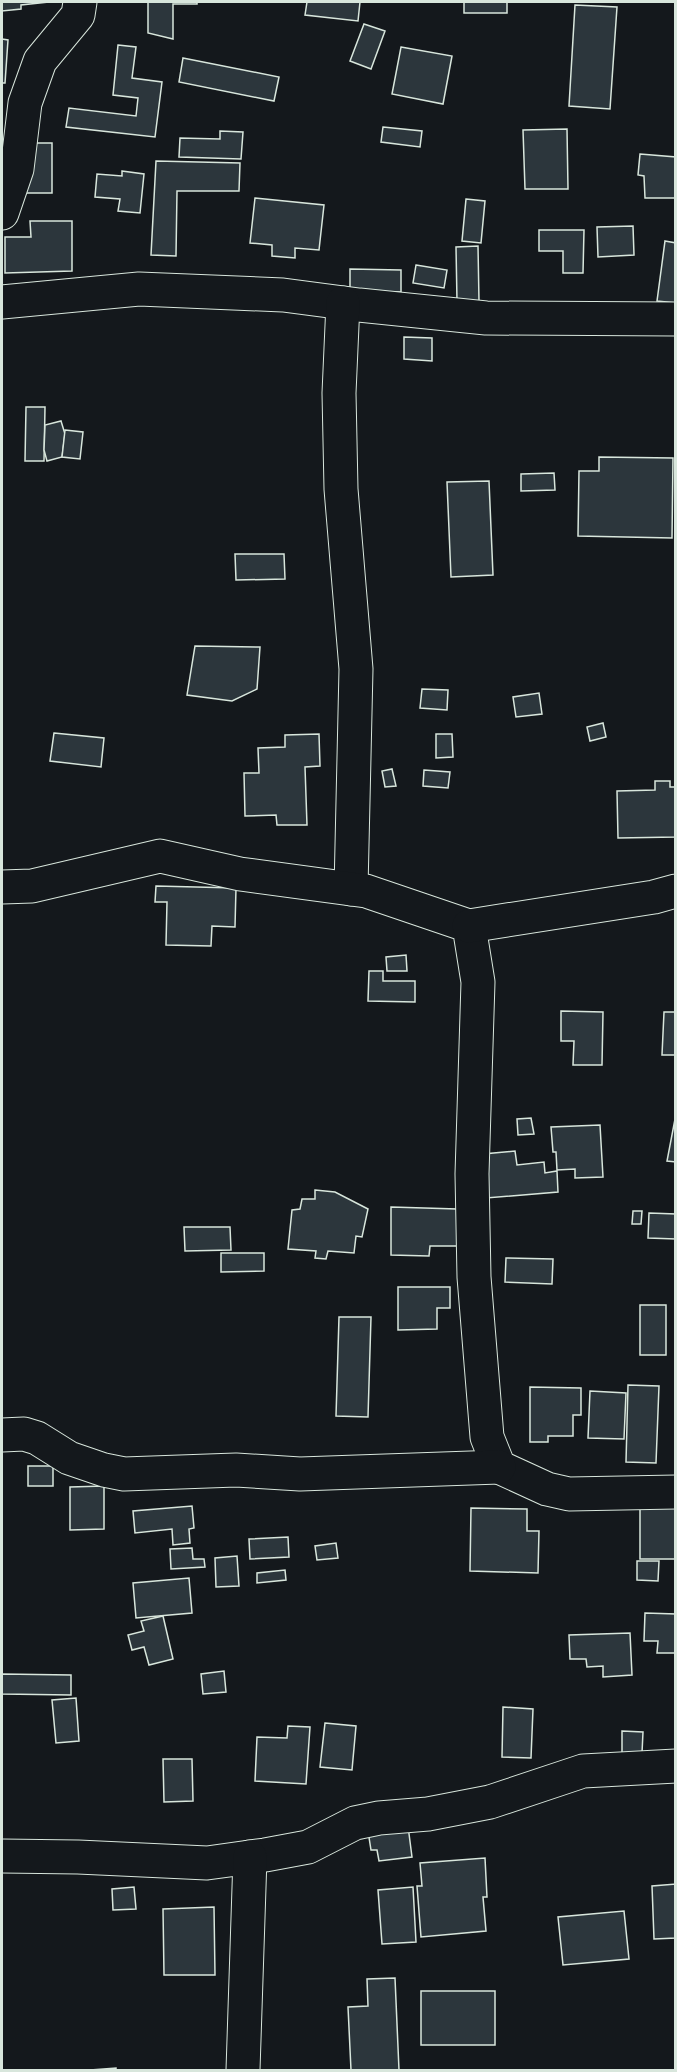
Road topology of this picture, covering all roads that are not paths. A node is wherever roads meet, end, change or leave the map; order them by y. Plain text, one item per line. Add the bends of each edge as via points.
1 (80, 2) edge
2 (2, 213) edge
3 (2, 302) edge
4 (343, 303) junction
5 (675, 319) edge
6 (2, 887) edge
7 (351, 889) junction
8 (675, 891) edge
9 (469, 926) junction
10 (2, 1435) edge
11 (499, 1467) junction
12 (675, 1492) edge
13 (675, 1766) edge
14 (2, 1856) edge
15 (250, 1857) junction
16 (243, 2070) edge

1 - 2 street via 78,15 40,61 25,103 17,169
3 - 4 street via 139,289 283,295
4 - 5 street via 486,318
4 - 7 street via 339,393 341,489 356,669
6 - 7 street via 32,886 160,856 240,874
7 - 9 street
8 - 9 street
9 - 11 street via 478,982 472,1174 474,1277 487,1437
10 - 11 street via 37,1438 69,1458 124,1474 236,1470 300,1474
11 - 12 street via 547,1489 569,1494
13 - 15 street via 583,1771 490,1802 355,1823 308,1847
14 - 15 street via 207,1863
15 - 16 street

